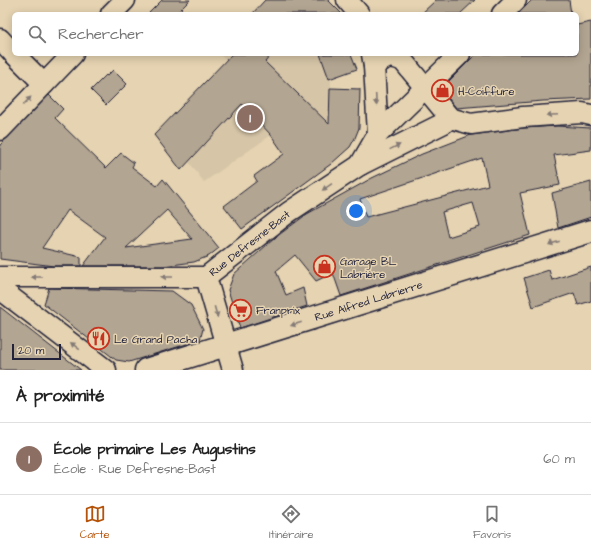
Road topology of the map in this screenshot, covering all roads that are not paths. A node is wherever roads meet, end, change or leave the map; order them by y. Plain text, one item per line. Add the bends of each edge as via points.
1 (125, 0) edge
2 (347, 0) edge
3 (516, 0) edge
4 (113, 12) edge
5 (357, 12) edge
6 (504, 12) edge
7 (0, 39) edge
8 (12, 52) edge
9 (16, 56) edge
10 (71, 56) edge
11 (458, 56) edge
12 (373, 60) edge
13 (44, 84) junction
14 (425, 89) junction
15 (591, 115) edge
16 (450, 118) junction
17 (0, 130) edge
18 (378, 134) junction
19 (360, 165) junction
20 (591, 231) edge
21 (0, 277) edge
22 (206, 278) junction
23 (0, 289) edge
24 (226, 346) junction
25 (106, 370) edge
26 (146, 370) edge
27 (233, 370) edge

1 - 4 street
2 - 5 street
3 - 6 street
7 - 8 street
9 - 13 street
10 - 13 street
11 - 14 street
12 - 14 street via 394,57 403,61
12 -> 18 street
17 -> 13 street
14 - 16 street
14 - 18 street
15 -> 16 street via 582,113 523,116 470,124
19 -> 16 street, Rue Defresne-Bast
18 - 19 street
19 -> 22 street, Rue Defresne-Bast via 289,212
20 -> 24 main road, Rue Alfred Labrierre
22 -> 21 street, Rue Defresne-Bast
22 -> 24 street
25 -> 23 street
24 - 26 main road, Rue Alfred Labrierre
24 - 27 street

